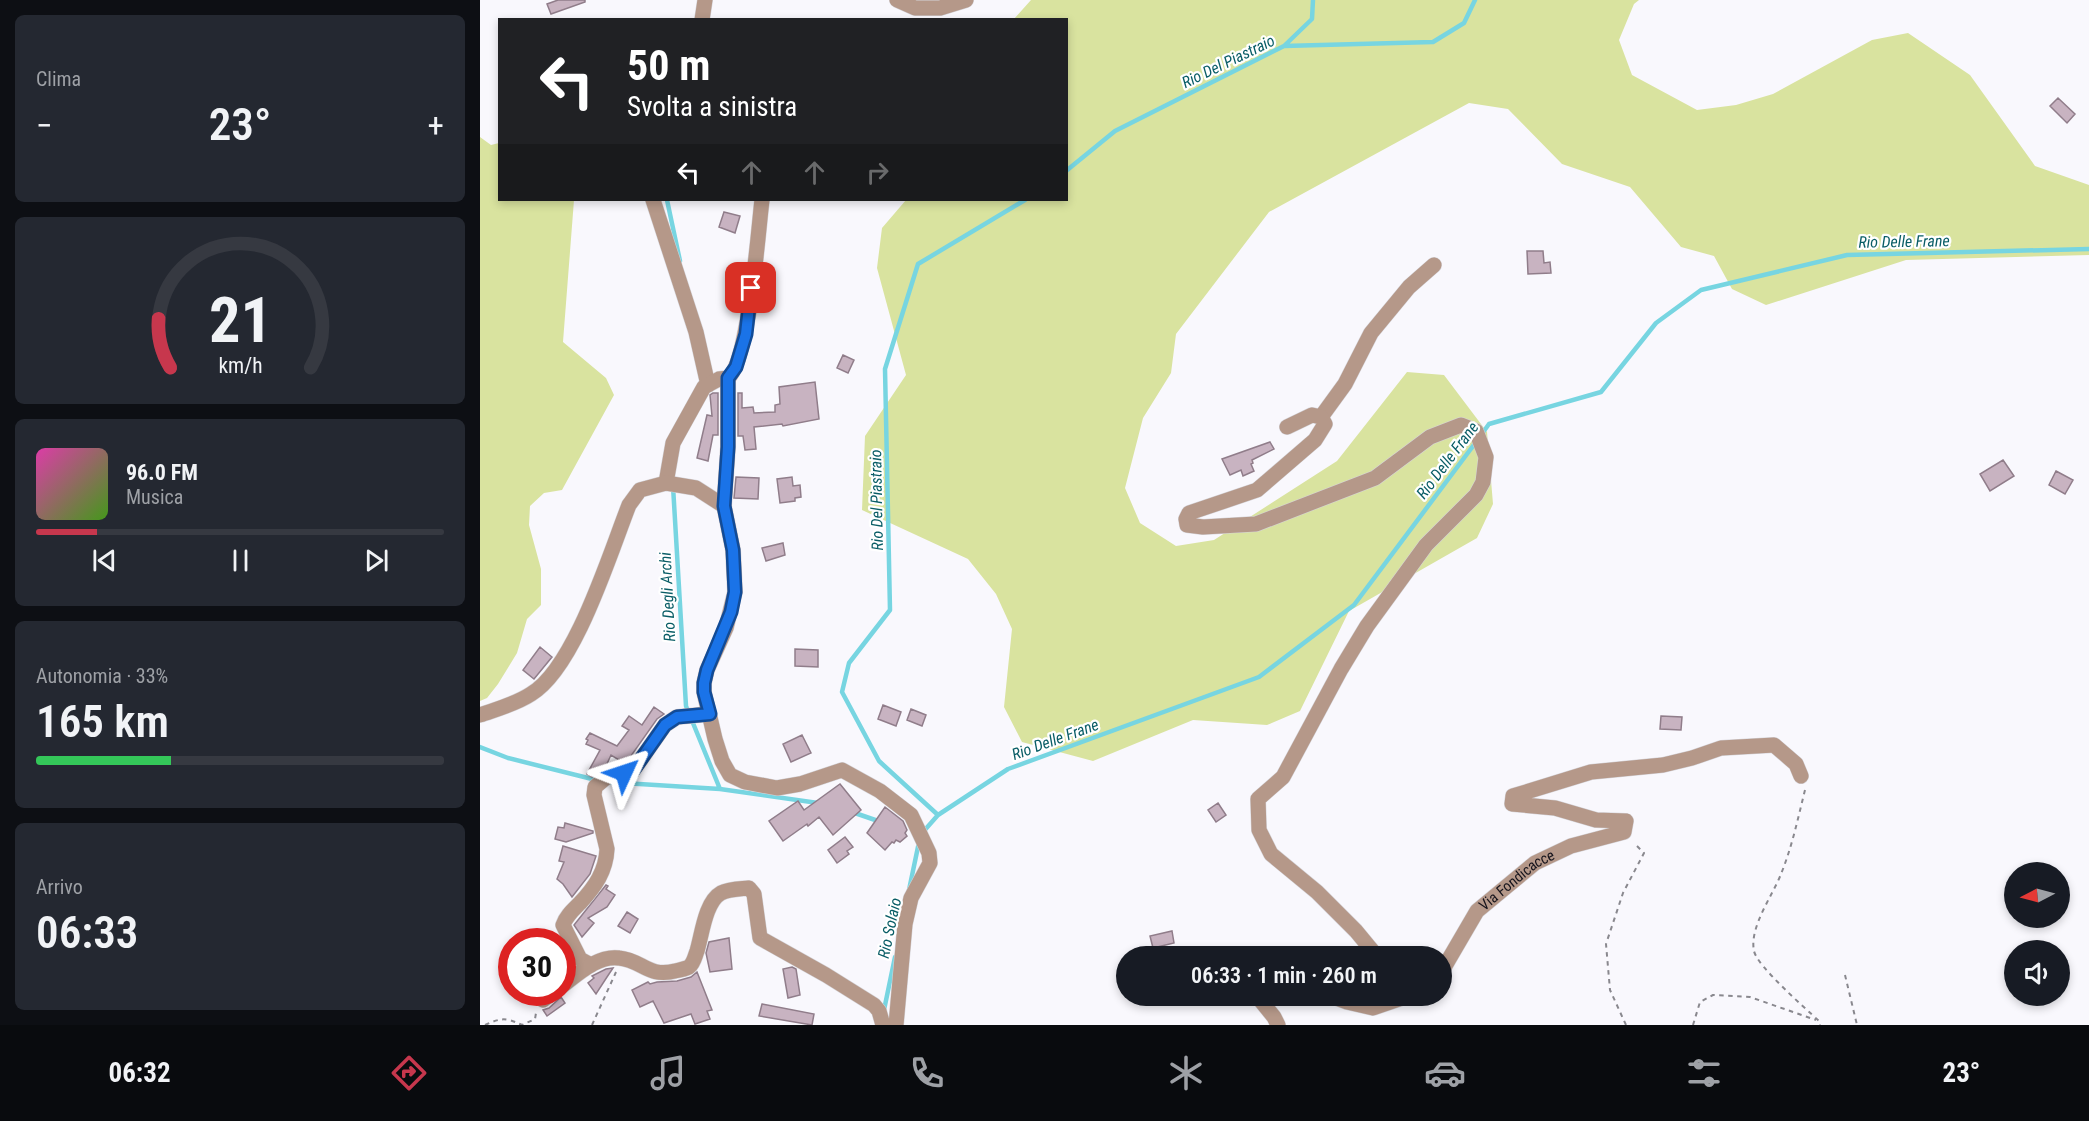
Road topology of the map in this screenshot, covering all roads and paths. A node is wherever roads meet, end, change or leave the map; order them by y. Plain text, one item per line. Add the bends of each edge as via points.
1 (705, 0) edge
2 (897, 0) edge
3 (966, 0) edge
4 (702, 18) edge
5 (653, 201) edge
6 (762, 201) edge
7 (1434, 265) dead end
8 (728, 378) junction
9 (708, 385) junction
10 (1321, 417) junction
11 (1287, 427) dead end
12 (666, 483) junction
13 (724, 506) junction
14 (710, 714) junction
15 (480, 715) edge
16 (1801, 776) joint
17 (1624, 832) junction
18 (1368, 946) edge
19 (1452, 954) edge
20 (622, 958) junction
21 (591, 966) junction
22 (1845, 975) dead end
23 (576, 976) edge
24 (537, 1006) edge
25 (1264, 1006) edge
26 (1364, 1006) edge
27 (1379, 1006) edge
28 (1819, 1023) edge
29 (485, 1025) edge
30 (592, 1025) edge
31 (883, 1025) edge
32 (896, 1025) edge
33 (1278, 1025) edge
34 (1626, 1025) edge
35 (1693, 1025) edge
36 (1857, 1025) edge

1 - 4 street
2 - 3 street via 915,8 940,8
5 - 9 street via 696,332
6 - 8 street via 746,334 736,367
7 - 10 street via 1409,287 1371,333 1345,384
8 - 9 street
8 - 13 street
9 - 12 street via 674,443
10 - 11 street via 1312,415
10 - 18 street via 1325,424 1315,440 1257,490 1189,513 1187,525 1256,524 1375,478 1430,437 1461,425 1476,431 1486,457 1483,482 1476,495 1426,545 1367,626 1284,777 1258,799 1259,830 1271,854 1317,892
12 - 13 street via 696,488
12 - 15 street via 640,490 629,505 574,643 548,681 532,694
13 - 14 street via 733,550 735,592 704,683
14 - 21 street via 672,719 632,772 609,775 595,787 607,858 597,883 563,925 580,959
14 - 32 street via 722,761 730,775 777,788 842,770 880,791 910,815 925,843 930,863 911,898 905,924
16 - 17 street via 1796,764 1774,745 1721,748 1663,765 1591,772 1513,796 1512,804 1556,808 1596,820 1626,821
16 - 28 path via 1805,789 1796,828 1755,934 1754,951 1763,967
17 - 19 street, Via Fondicacce via 1571,846 1535,863 1477,911
17 - 34 path via 1644,853 1623,893 1606,944 1610,990
20 - 21 street via 606,959
20 - 30 path
20 - 31 street via 653,973 686,968 693,962 704,919 719,895 748,888 754,894 760,938 874,1005
21 - 23 street
22 - 36 path
24 - 29 path via 535,1019 522,1025 502,1018
25 - 33 street
26 - 27 street
28 - 35 path via 1750,997 1713,995 1700,1002

